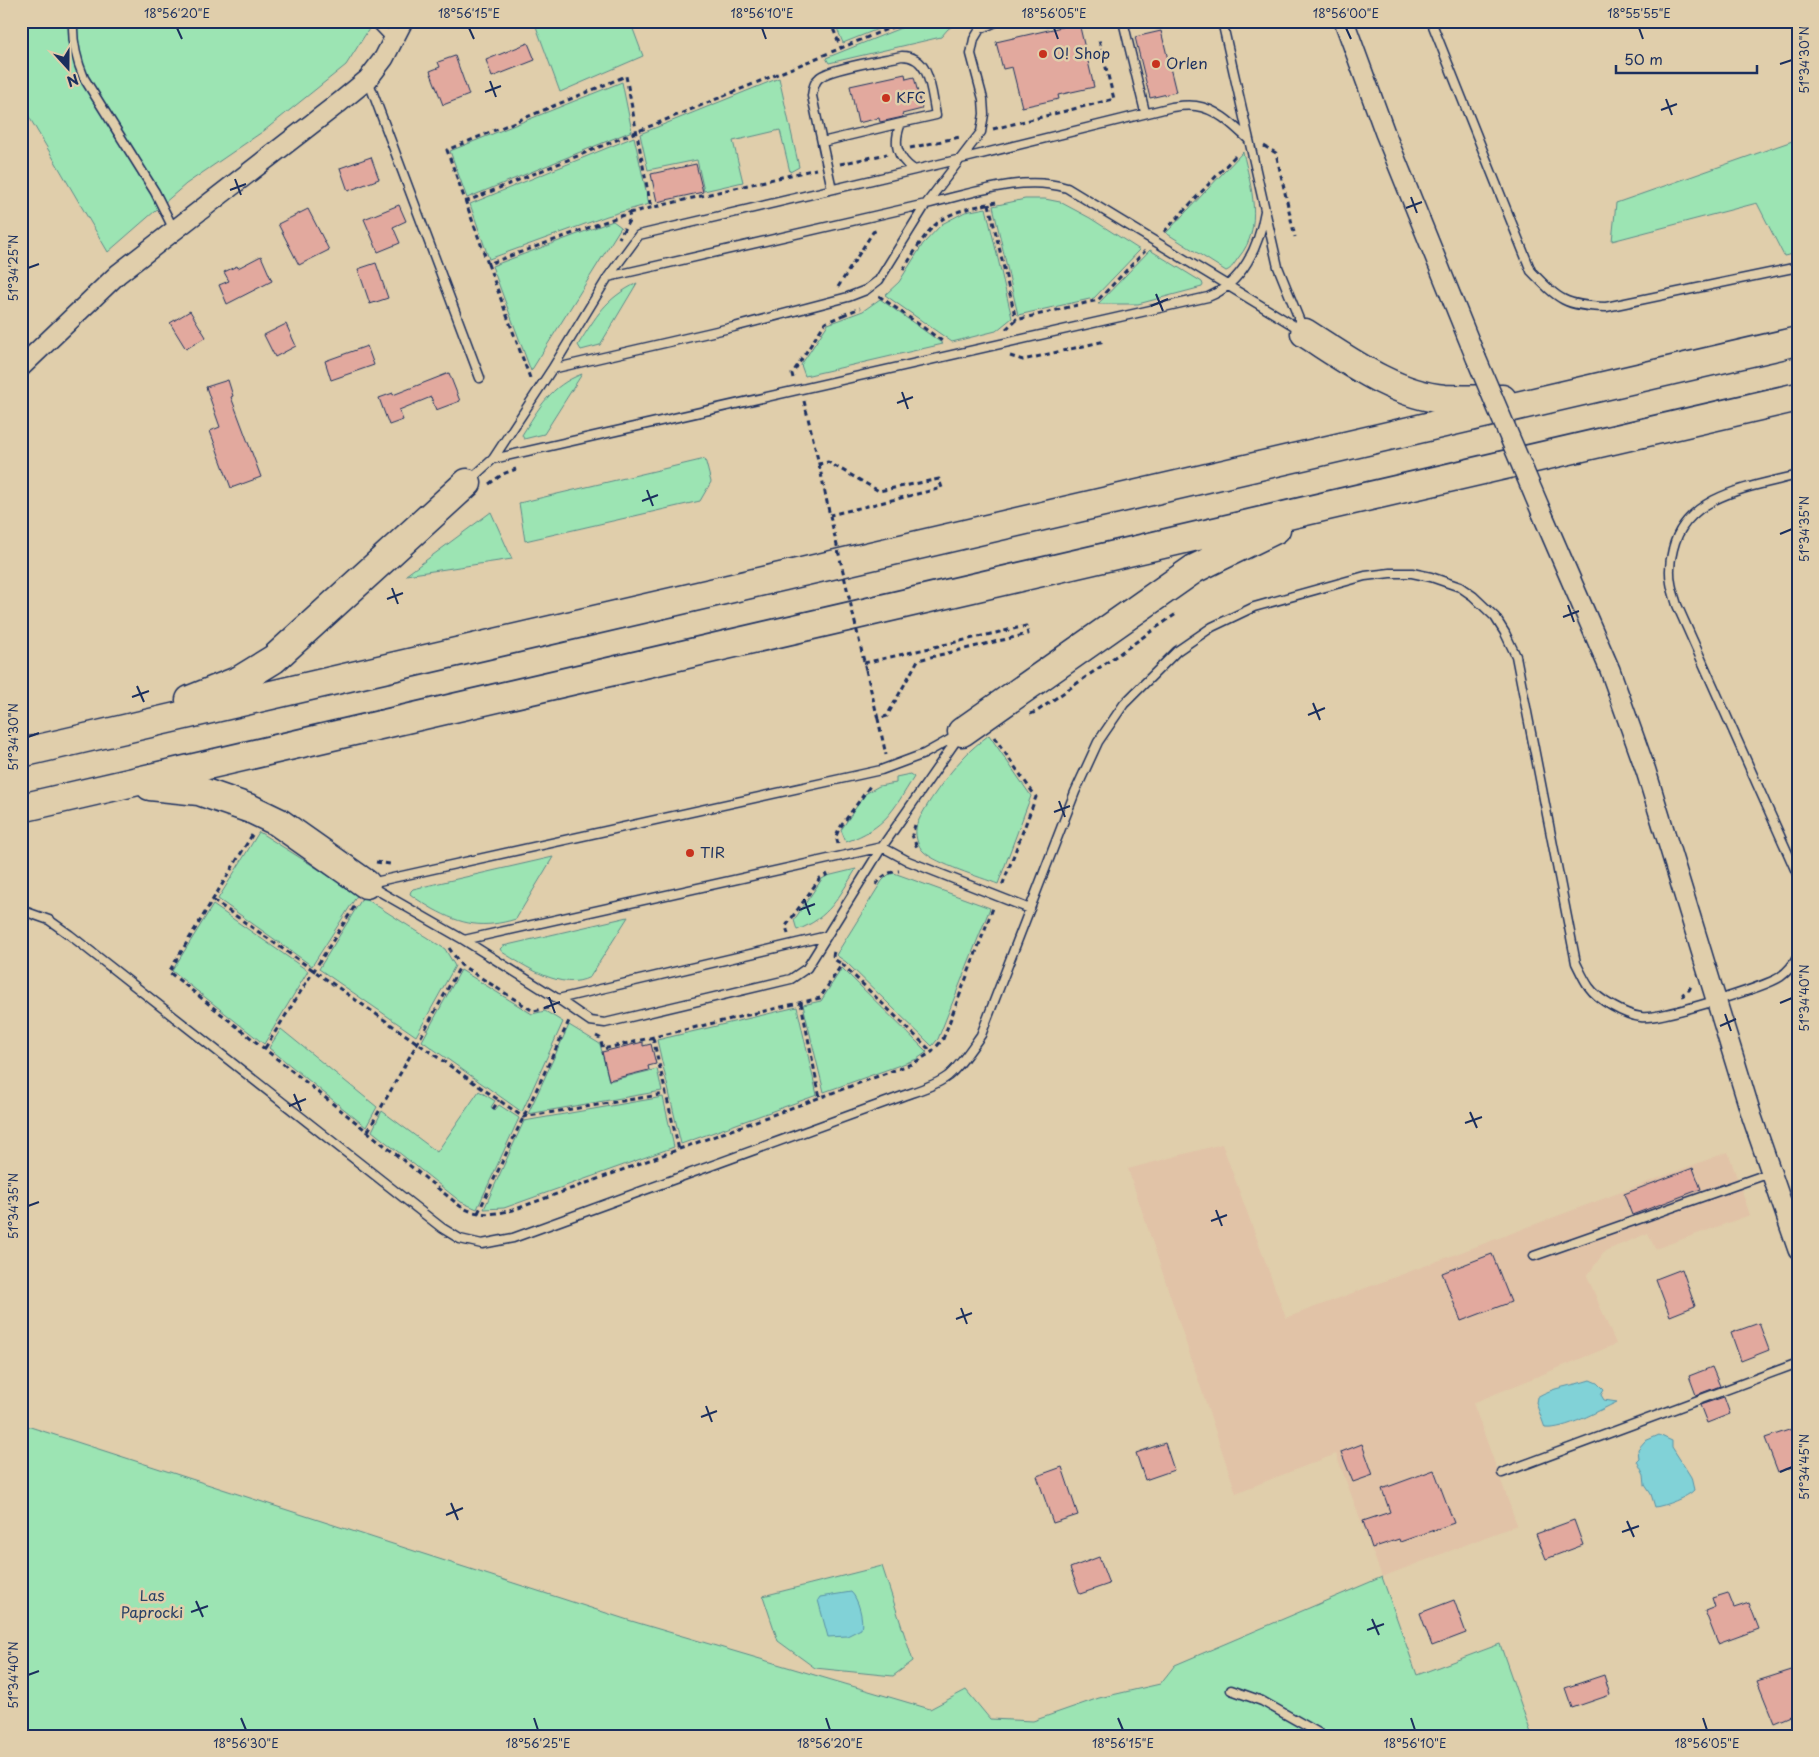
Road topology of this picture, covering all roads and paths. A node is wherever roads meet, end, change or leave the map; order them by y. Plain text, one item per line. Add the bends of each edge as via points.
1 (73, 21) edge
2 (374, 21) edge
3 (402, 21) edge
4 (830, 21) edge
5 (907, 21) edge
6 (998, 21) edge
7 (1123, 21) edge
8 (1222, 21) edge
9 (1344, 21) edge
10 (1431, 21) edge
11 (1099, 40) dead end
12 (392, 41) junction
13 (841, 48) junction
14 (368, 78) junction
15 (1145, 112) junction
16 (901, 123) junction
17 (637, 132) junction
18 (981, 132) junction
19 (1249, 140) junction
20 (822, 142) junction
21 (1263, 145) dead end
22 (898, 151) junction
23 (1236, 154) dead end
24 (864, 159) junction
25 (961, 159) junction
26 (827, 167) junction
27 (914, 170) junction
28 (869, 180) junction
29 (832, 188) junction
30 (466, 202) junction
31 (999, 202) dead end
32 (926, 204) junction
33 (989, 204) junction
34 (651, 208) junction
35 (1265, 211) junction
36 (629, 212) junction
37 (886, 213) junction
38 (174, 230) junction
39 (1295, 237) dead end
40 (1155, 241) junction
41 (614, 244) dead end
42 (1138, 245) dead end
43 (1146, 250) junction
44 (488, 264) junction
45 (1798, 267) edge
46 (608, 277) junction
47 (898, 277) dead end
48 (1230, 286) junction
49 (839, 299) junction
50 (874, 299) dead end
51 (862, 307) dead end
52 (843, 315) junction
53 (1016, 320) junction
54 (1004, 330) dead end
55 (1305, 333) junction
56 (1798, 341) edge
57 (940, 348) dead end
58 (21, 367) edge
59 (552, 368) junction
60 (536, 372) dead end
61 (480, 378) dead end
62 (812, 386) junction
63 (1798, 396) edge
64 (1551, 399) junction
65 (493, 459) junction
66 (819, 464) junction
67 (1798, 475) edge
68 (467, 483) joint
69 (1324, 506) junction
70 (830, 515) junction
71 (1176, 614) dead end
72 (864, 663) junction
73 (1027, 715) dead end
74 (878, 718) junction
75 (990, 730) dead end
76 (962, 732) junction
77 (98, 735) junction
78 (21, 753) edge
79 (881, 770) junction
80 (129, 783) junction
81 (21, 808) edge
82 (915, 823) dead end
83 (255, 831) dead end
84 (882, 847) junction
85 (919, 853) dead end
86 (840, 856) junction
87 (907, 874) dead end
88 (1798, 876) edge
89 (874, 889) dead end
90 (1001, 889) dead end
91 (362, 892) junction
92 (213, 900) junction
93 (985, 903) dead end
94 (1030, 909) junction
95 (21, 910) edge
96 (827, 936) junction
97 (464, 940) junction
98 (447, 945) dead end
99 (790, 945) junction
100 (838, 945) dead end
101 (1798, 956) edge
102 (842, 964) junction
103 (461, 965) junction
104 (314, 971) junction
105 (558, 999) junction
106 (1716, 1000) junction
107 (801, 1003) junction
108 (554, 1012) dead end
109 (562, 1016) dead end
110 (569, 1020) junction
111 (576, 1025) dead end
112 (592, 1034) dead end
113 (653, 1038) junction
114 (418, 1043) junction
115 (265, 1048) junction
116 (932, 1052) junction
117 (666, 1094) junction
118 (820, 1098) junction
119 (499, 1100) junction
120 (493, 1108) dead end
121 (523, 1117) junction
122 (368, 1131) junction
123 (680, 1150) junction
124 (1770, 1173) junction
125 (478, 1213) junction
126 (1798, 1250) edge
127 (1534, 1256) dead end
128 (1798, 1363) edge
129 (1502, 1474) dead end
130 (1231, 1690) dead end
131 (1324, 1736) edge

1 - 38 lane via 73,42 84,78 156,192
2 - 12 lane
3 - 12 street
4 - 13 path
5 - 13 path
6 - 18 lane via 980,29 971,54 983,99
7 - 15 lane
8 - 19 lane
9 - 106 street, bridge via 1385,133 1476,358 1610,670 1646,771
10 - 45 lane via 1531,271 1558,297 1570,304 1606,307
11 - 18 path via 1114,99
12 - 14 street via 384,58
13 - 17 path
14 - 38 street
14 - 61 lane
15 - 19 lane via 1196,106 1227,120
15 - 25 lane
16 - 20 lane
16 - 20 lane via 936,115 925,69 910,56 836,70 818,78 812,96
16 - 22 lane via 896,138
17 - 30 path
17 - 30 path via 626,76 447,150
17 - 34 path
18 - 22 path
18 - 25 lane
19 - 35 lane
20 - 26 lane
21 - 39 path via 1276,153
22 - 24 path
22 - 27 lane
23 - 40 path
24 - 26 path
24 - 28 path
25 - 27 lane
25 - 32 lane
26 - 29 lane
26 - 34 path
27 - 28 lane
28 - 29 lane
29 - 46 lane via 639,235
30 - 44 path
31 - 33 path
32 - 37 lane
32 - 40 lane via 1002,187 1054,184 1067,188
32 - 49 lane via 879,280 866,290
33 - 47 path via 956,212 934,225
33 - 53 path
34 - 36 path
35 - 48 lane via 1254,250
35 - 55 lane via 1278,267
36 - 41 path via 630,219
36 - 44 path
37 - 46 lane
37 - 49 path via 889,227 873,232 837,288
38 - 58 street via 118,274
40 - 43 path
40 - 48 lane
42 - 43 path
43 - 53 path via 1098,300
44 - 60 path via 531,380
46 - 59 lane
48 - 55 lane
48 - 62 lane via 1208,297
49 - 52 path
49 - 59 lane via 734,327
50 - 57 path via 881,295 949,346
51 - 52 path
52 - 62 path via 825,323 792,374 793,382 810,378
53 - 54 path
55 - 64 highway via 1385,382 1412,392 1444,399
56 - 64 highway
59 - 65 lane
62 - 65 lane
62 - 66 path via 815,398 804,400
63 - 69 highway
64 - 77 highway
65 - 68 lane
66 - 70 path, bridge
66 - 70 path via 828,462 879,491 939,479 942,488
67 - 88 lane via 1723,496 1703,506 1687,520 1675,539 1670,561 1676,605
68 - 77 highway via 274,659 240,680
69 - 76 highway via 1194,569
69 - 80 highway
70 - 72 path, bridge
71 - 73 path via 1036,712
72 - 74 path, bridge
72 - 74 path via 1026,626 1028,634 918,660 886,716
74 - 79 path via 887,755 878,757
75 - 90 path via 1036,797
76 - 79 lane via 924,754
76 - 84 lane
77 - 78 highway
79 - 86 path via 884,782 868,787 838,829 836,836
79 - 91 lane
80 - 81 highway
80 - 91 highway via 199,791 251,809 278,822
82 - 85 path via 912,835
83 - 92 path
84 - 86 lane
84 - 94 lane via 908,862
84 - 96 lane
86 - 97 lane
86 - 99 path via 842,870 820,878 786,926
87 - 89 path via 899,870 890,872
91 - 97 lane
91 - 104 path
92 - 104 path
92 - 115 path via 169,972
93 - 116 path via 994,906 943,1039
94 - 95 lane via 981,1035 948,1076 900,1097 513,1238 482,1244 460,1239 442,1228 70,935 49,920
94 - 106 lane via 1098,742 1124,704 1177,651 1212,627 1254,607 1365,576 1412,573 1460,586 1473,596 1495,617 1516,656 1576,963 1590,988 1614,1007 1643,1018
96 - 99 lane
96 - 105 lane via 807,968 791,979 605,1023 590,1021
97 - 105 lane
98 - 103 path
99 - 105 lane
100 - 102 path via 833,954
101 - 106 lane via 1781,976 1762,986
102 - 107 path via 820,998
102 - 116 path
103 - 108 path via 533,1011 547,1008
103 - 114 path
104 - 114 path
104 - 115 path
106 - 124 street
107 - 113 path
107 - 118 path
109 - 110 path
110 - 111 path
110 - 121 path
112 - 113 path via 600,1038 603,1049
113 - 117 path
114 - 119 path
114 - 122 path
115 - 122 path
116 - 118 path via 905,1068
117 - 121 path
117 - 123 path
118 - 123 path
119 - 120 path
119 - 121 path
121 - 125 path
122 - 125 path via 460,1206
123 - 125 path via 513,1210
124 - 126 street
124 - 127 lane
128 - 129 lane
130 - 131 lane via 1262,1702

